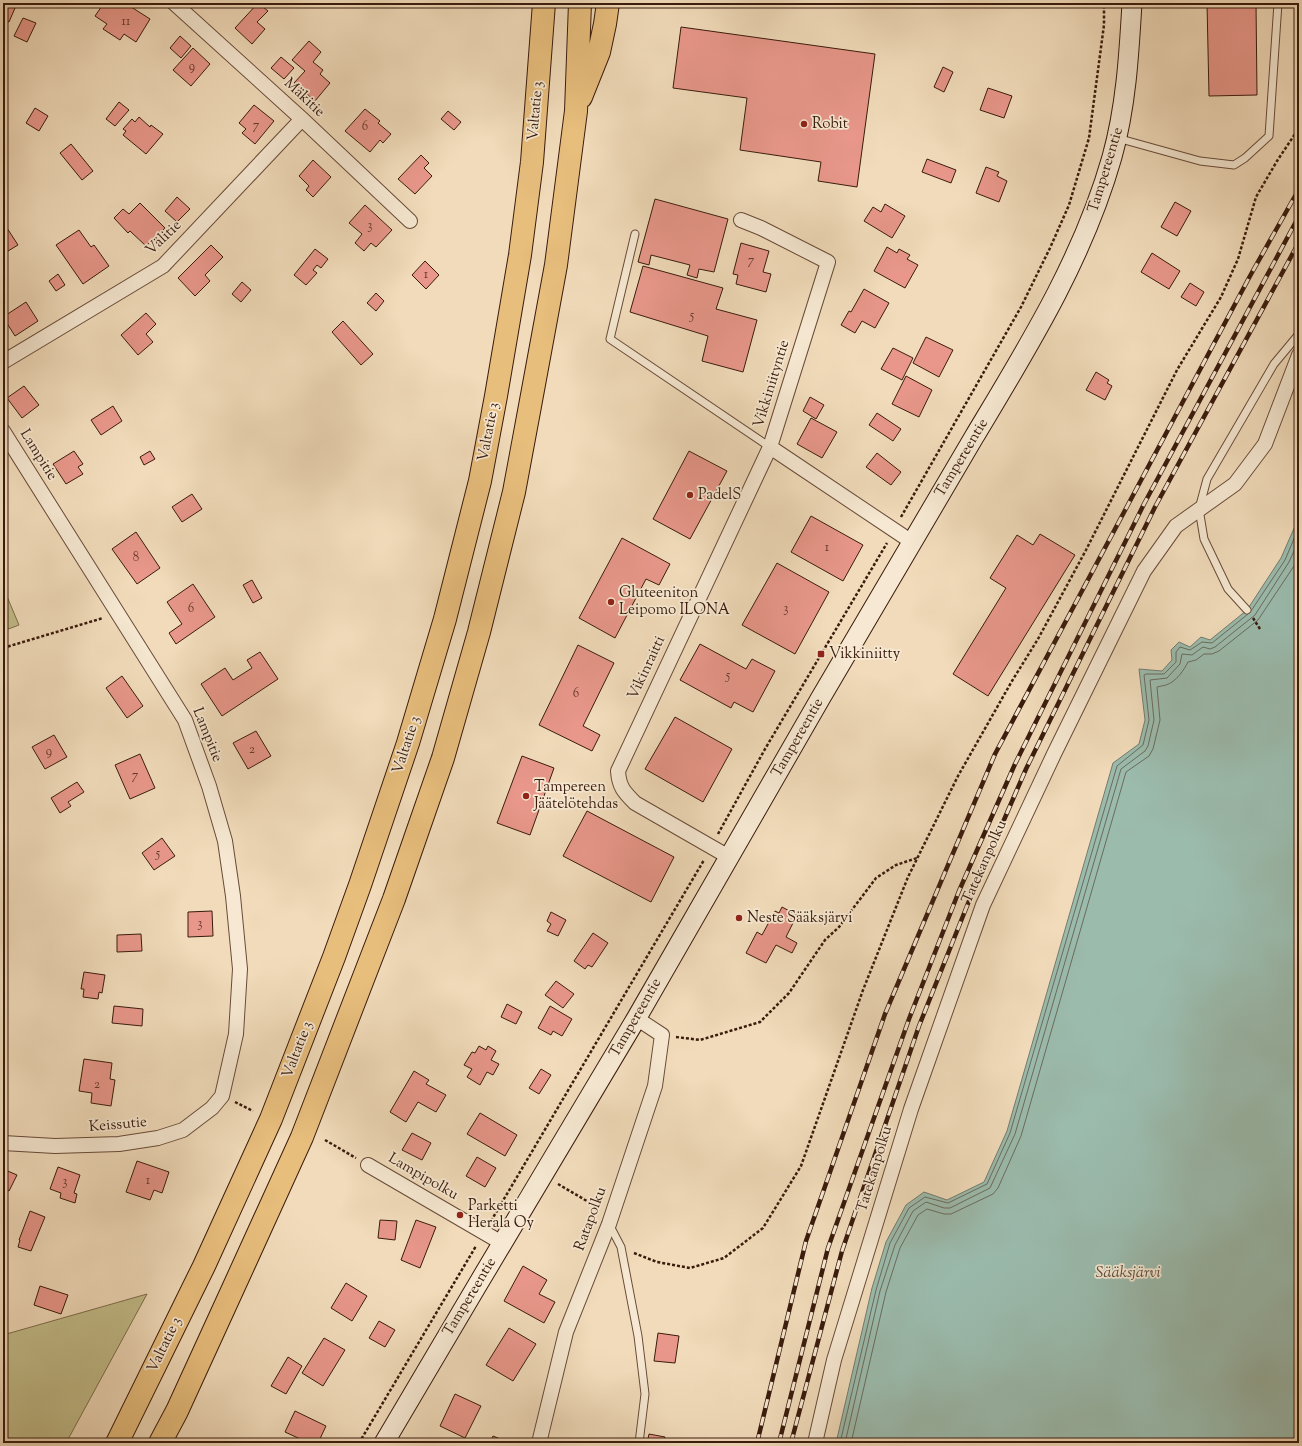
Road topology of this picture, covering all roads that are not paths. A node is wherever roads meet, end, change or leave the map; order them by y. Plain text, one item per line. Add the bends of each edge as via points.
1 (174, 3) edge
2 (580, 3) edge
3 (608, 3) edge
4 (1132, 3) edge
5 (1278, 3) edge
6 (544, 4) edge
7 (576, 111) junction
8 (302, 119) junction
9 (1117, 138) junction
10 (740, 220) dead end
11 (410, 221) dead end
12 (635, 234) dead end
13 (1299, 334) edge
14 (1299, 355) edge
15 (3, 362) edge
16 (3, 431) edge
17 (770, 447) junction
18 (1199, 509) junction
19 (912, 542) junction
20 (1247, 610) dead end
21 (729, 857) junction
22 (636, 1018) junction
23 (222, 1096) joint
24 (3, 1143) edge
25 (368, 1165) road end
26 (608, 1224) junction
27 (502, 1243) junction
28 (117, 1443) edge
29 (160, 1443) edge
30 (384, 1443) edge
31 (539, 1443) edge
32 (639, 1443) edge
33 (815, 1443) edge

1 - 8 street, Mäkitie
2 - 7 highway
3 - 7 highway via 599,52
4 - 9 main road, Tampereentie via 1129,58
5 - 9 lane via 1269,136 1245,158 1234,165 1200,160
6 - 28 highway, Valtatie 3 via 532,162 516,279 480,481 439,641 408,744 360,885 271,1119 204,1266
7 - 29 highway via 556,265 514,492 479,632 443,758 394,899 302,1137
8 - 11 street, Mäkitie
8 - 15 street, Välitie via 163,266
9 - 19 main road, Tampereentie via 1090,223 1056,296
10 - 17 street, Vikkiniityntie via 828,262
12 - 17 lane via 610,339
13 - 18 lane via 1274,364 1207,479
14 - 18 street, Tatekanpolku via 1265,444 1235,484
16 - 23 street, Lampitie via 185,720 209,786 225,841 240,969 236,1034
17 - 19 street, Vikkiniityntie
17 - 21 street, Vikinraitti via 618,771 619,783 635,803
18 - 20 lane via 1204,539 1228,589
18 - 33 street, Tatekanpolku via 1176,526 1144,571 983,905 911,1109 834,1360
19 - 21 main road, Tampereentie
21 - 22 main road, Tampereentie
22 - 26 street, Ratapolku via 662,1035 655,1086
22 - 27 main road, Tampereentie
23 - 24 street, Keissutie via 212,1108 183,1130 158,1138 119,1144 55,1146
25 - 27 street, Lampipolku
26 - 31 street, Ratapolku via 566,1332
26 - 32 lane via 621,1248 638,1336 645,1394
27 - 30 main road, Tampereentie

